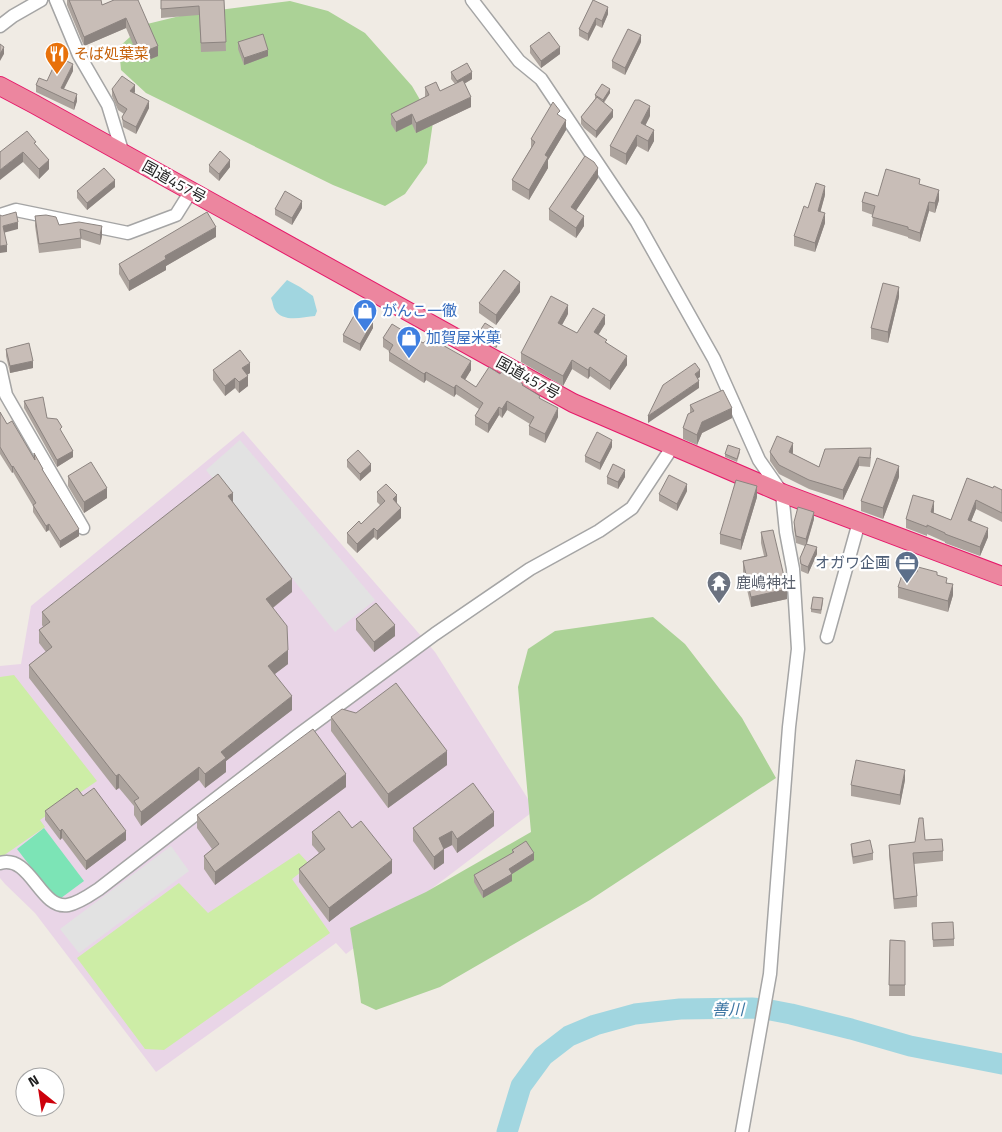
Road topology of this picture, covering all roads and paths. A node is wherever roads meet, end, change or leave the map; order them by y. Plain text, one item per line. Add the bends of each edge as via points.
1 (41, 0) edge
2 (56, 0) edge
3 (472, 0) edge
4 (0, 26) edge
5 (0, 86) edge
6 (123, 154) junction
7 (190, 191) junction
8 (0, 215) edge
9 (0, 368) edge
10 (672, 446) junction
11 (782, 493) junction
12 (859, 522) junction
13 (84, 528) dead end
14 (1002, 576) edge
15 (827, 637) dead end
16 (0, 863) edge
17 (742, 1132) edge

1 - 4 street
2 - 6 street via 80,55 108,105
3 - 11 street via 519,61 541,79 637,222 714,359 759,460
5 - 6 highway, 国道457号
6 - 7 highway, 国道457号
7 - 8 street via 176,215 128,233 16,210
7 - 10 highway, 国道457号 via 573,403
9 - 13 street via 6,395
10 - 11 highway, 国道457号
10 - 16 street via 632,508 599,531 530,569 435,634 86,897 68,905 58,905 20,866 7,861
11 - 12 highway, 国道457号
11 - 17 street via 793,569 798,649 770,974
12 - 14 highway, 国道457号
12 - 15 street

